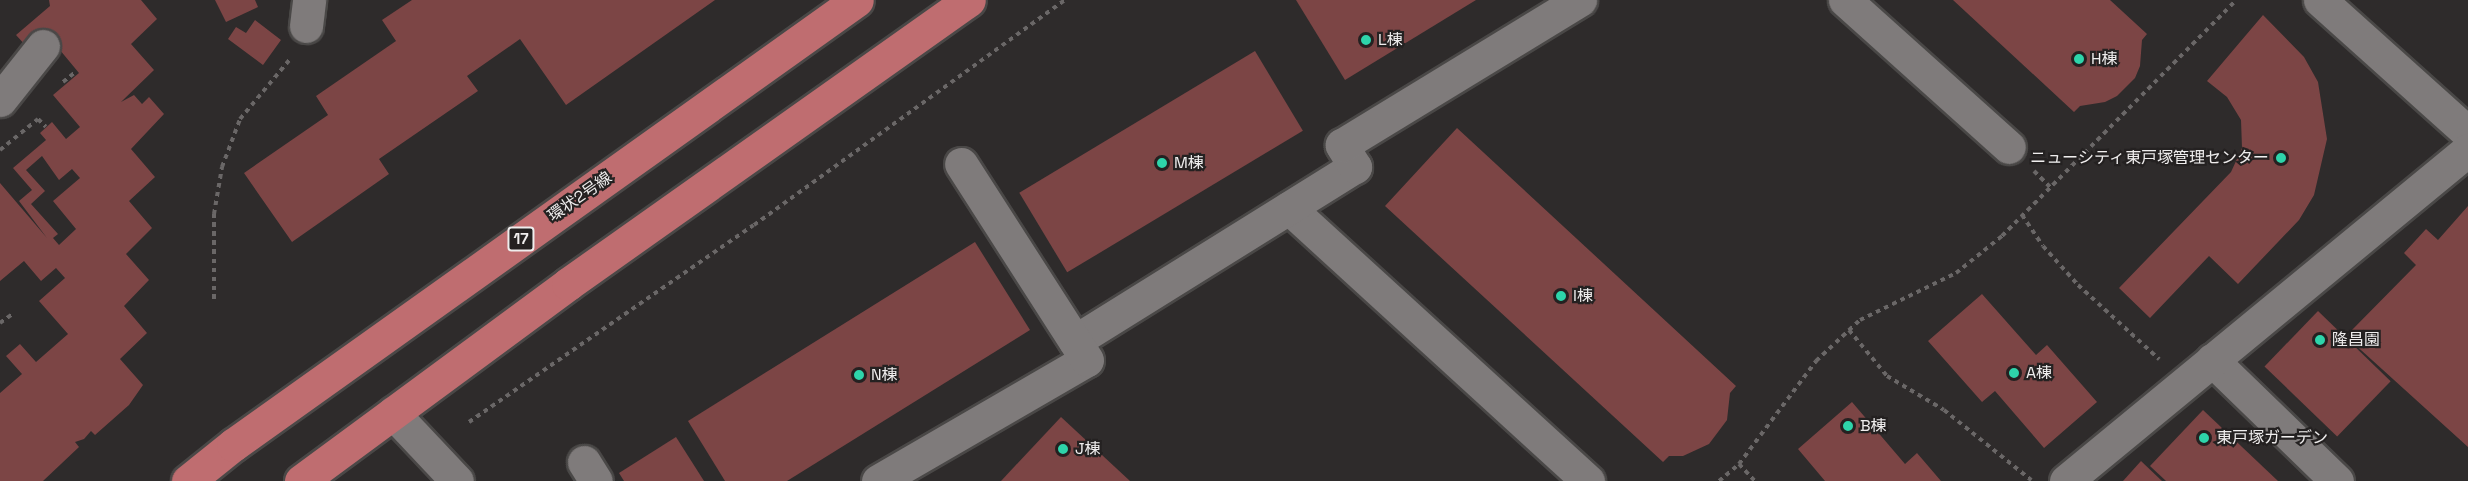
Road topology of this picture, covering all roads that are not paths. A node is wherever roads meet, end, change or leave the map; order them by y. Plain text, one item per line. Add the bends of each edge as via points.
1 (856, 0) edge
2 (969, 0) edge
3 (1581, 0) edge
4 (1845, 0) edge
5 (2320, 0) edge
6 (43, 46) dead end
7 (0, 100) edge
8 (2468, 133) edge
9 (2009, 147) dead end
10 (2468, 150) edge
11 (961, 164) dead end
12 (1289, 208) junction
13 (1075, 341) junction
14 (2212, 360) junction
15 (393, 413) junction
16 (188, 481) edge
17 (301, 481) edge
18 (457, 481) edge
19 (878, 481) edge
20 (1588, 481) edge
21 (2066, 481) edge
22 (2337, 481) edge

1 - 16 main road, 環状2号線 / 17
2 - 15 main road
3 - 12 street via 1342,145 1355,167
4 - 9 street
5 - 8 street
6 - 7 street
10 - 14 street
11 - 13 street
12 - 13 street
12 - 20 street
13 - 19 street via 1087,360
14 - 21 street
14 - 22 street
15 - 17 main road
15 - 18 street

